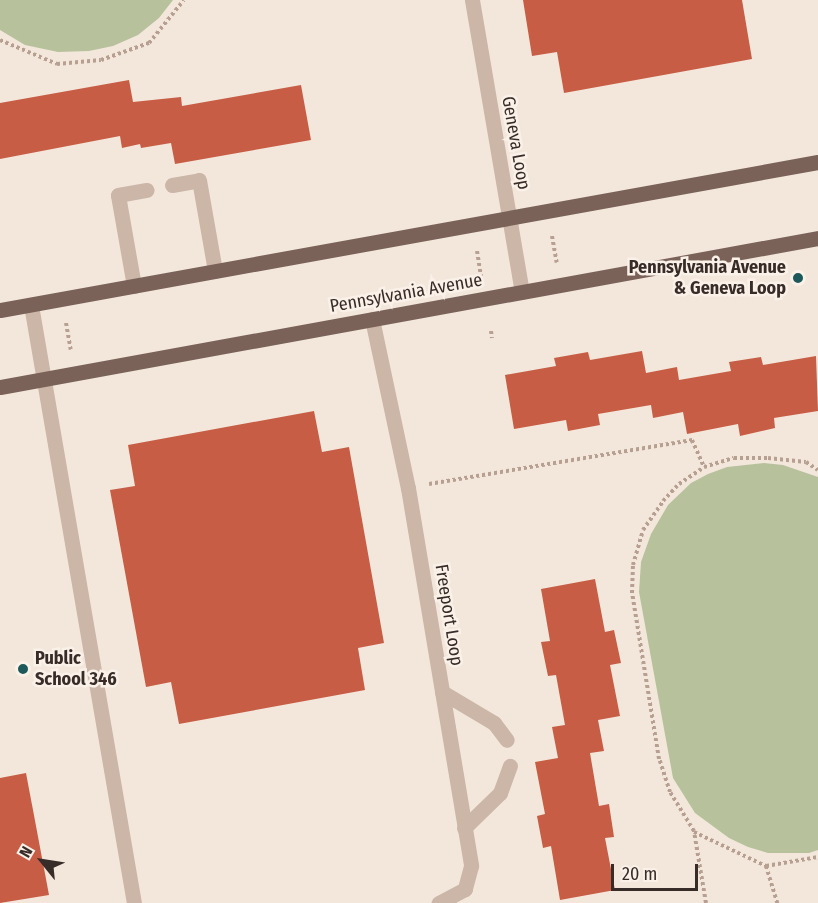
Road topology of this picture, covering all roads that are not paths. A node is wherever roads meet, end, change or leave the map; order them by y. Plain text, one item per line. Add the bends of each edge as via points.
1 (472, 0) edge
2 (818, 162) edge
3 (172, 185) dead end
4 (147, 190) dead end
5 (508, 219) junction
6 (818, 238) edge
7 (215, 271) junction
8 (134, 286) junction
9 (522, 292) junction
10 (31, 305) junction
11 (0, 310) edge
12 (372, 319) junction
13 (45, 379) junction
14 (0, 387) edge
15 (442, 693) junction
16 (507, 740) dead end
17 (510, 766) dead end
18 (464, 828) junction
19 (134, 903) edge
20 (438, 903) edge

1 - 5 street, Geneva Loop
2 - 5 main road
3 - 7 street via 199,180
4 - 8 street via 118,195
5 - 7 main road
5 - 9 street, Geneva Loop
6 - 9 main road, Pennsylvania Avenue
7 - 8 main road
8 - 10 main road
9 - 12 main road, Pennsylvania Avenue
10 - 11 main road
10 - 13 street
12 - 13 main road, Pennsylvania Avenue
12 - 15 street, Freeport Loop via 408,488
13 - 14 main road, Pennsylvania Avenue
13 - 19 street
15 - 16 street via 494,723
15 - 18 street, Freeport Loop
17 - 18 street via 501,793
18 - 20 street, Freeport Loop via 471,866 465,889

